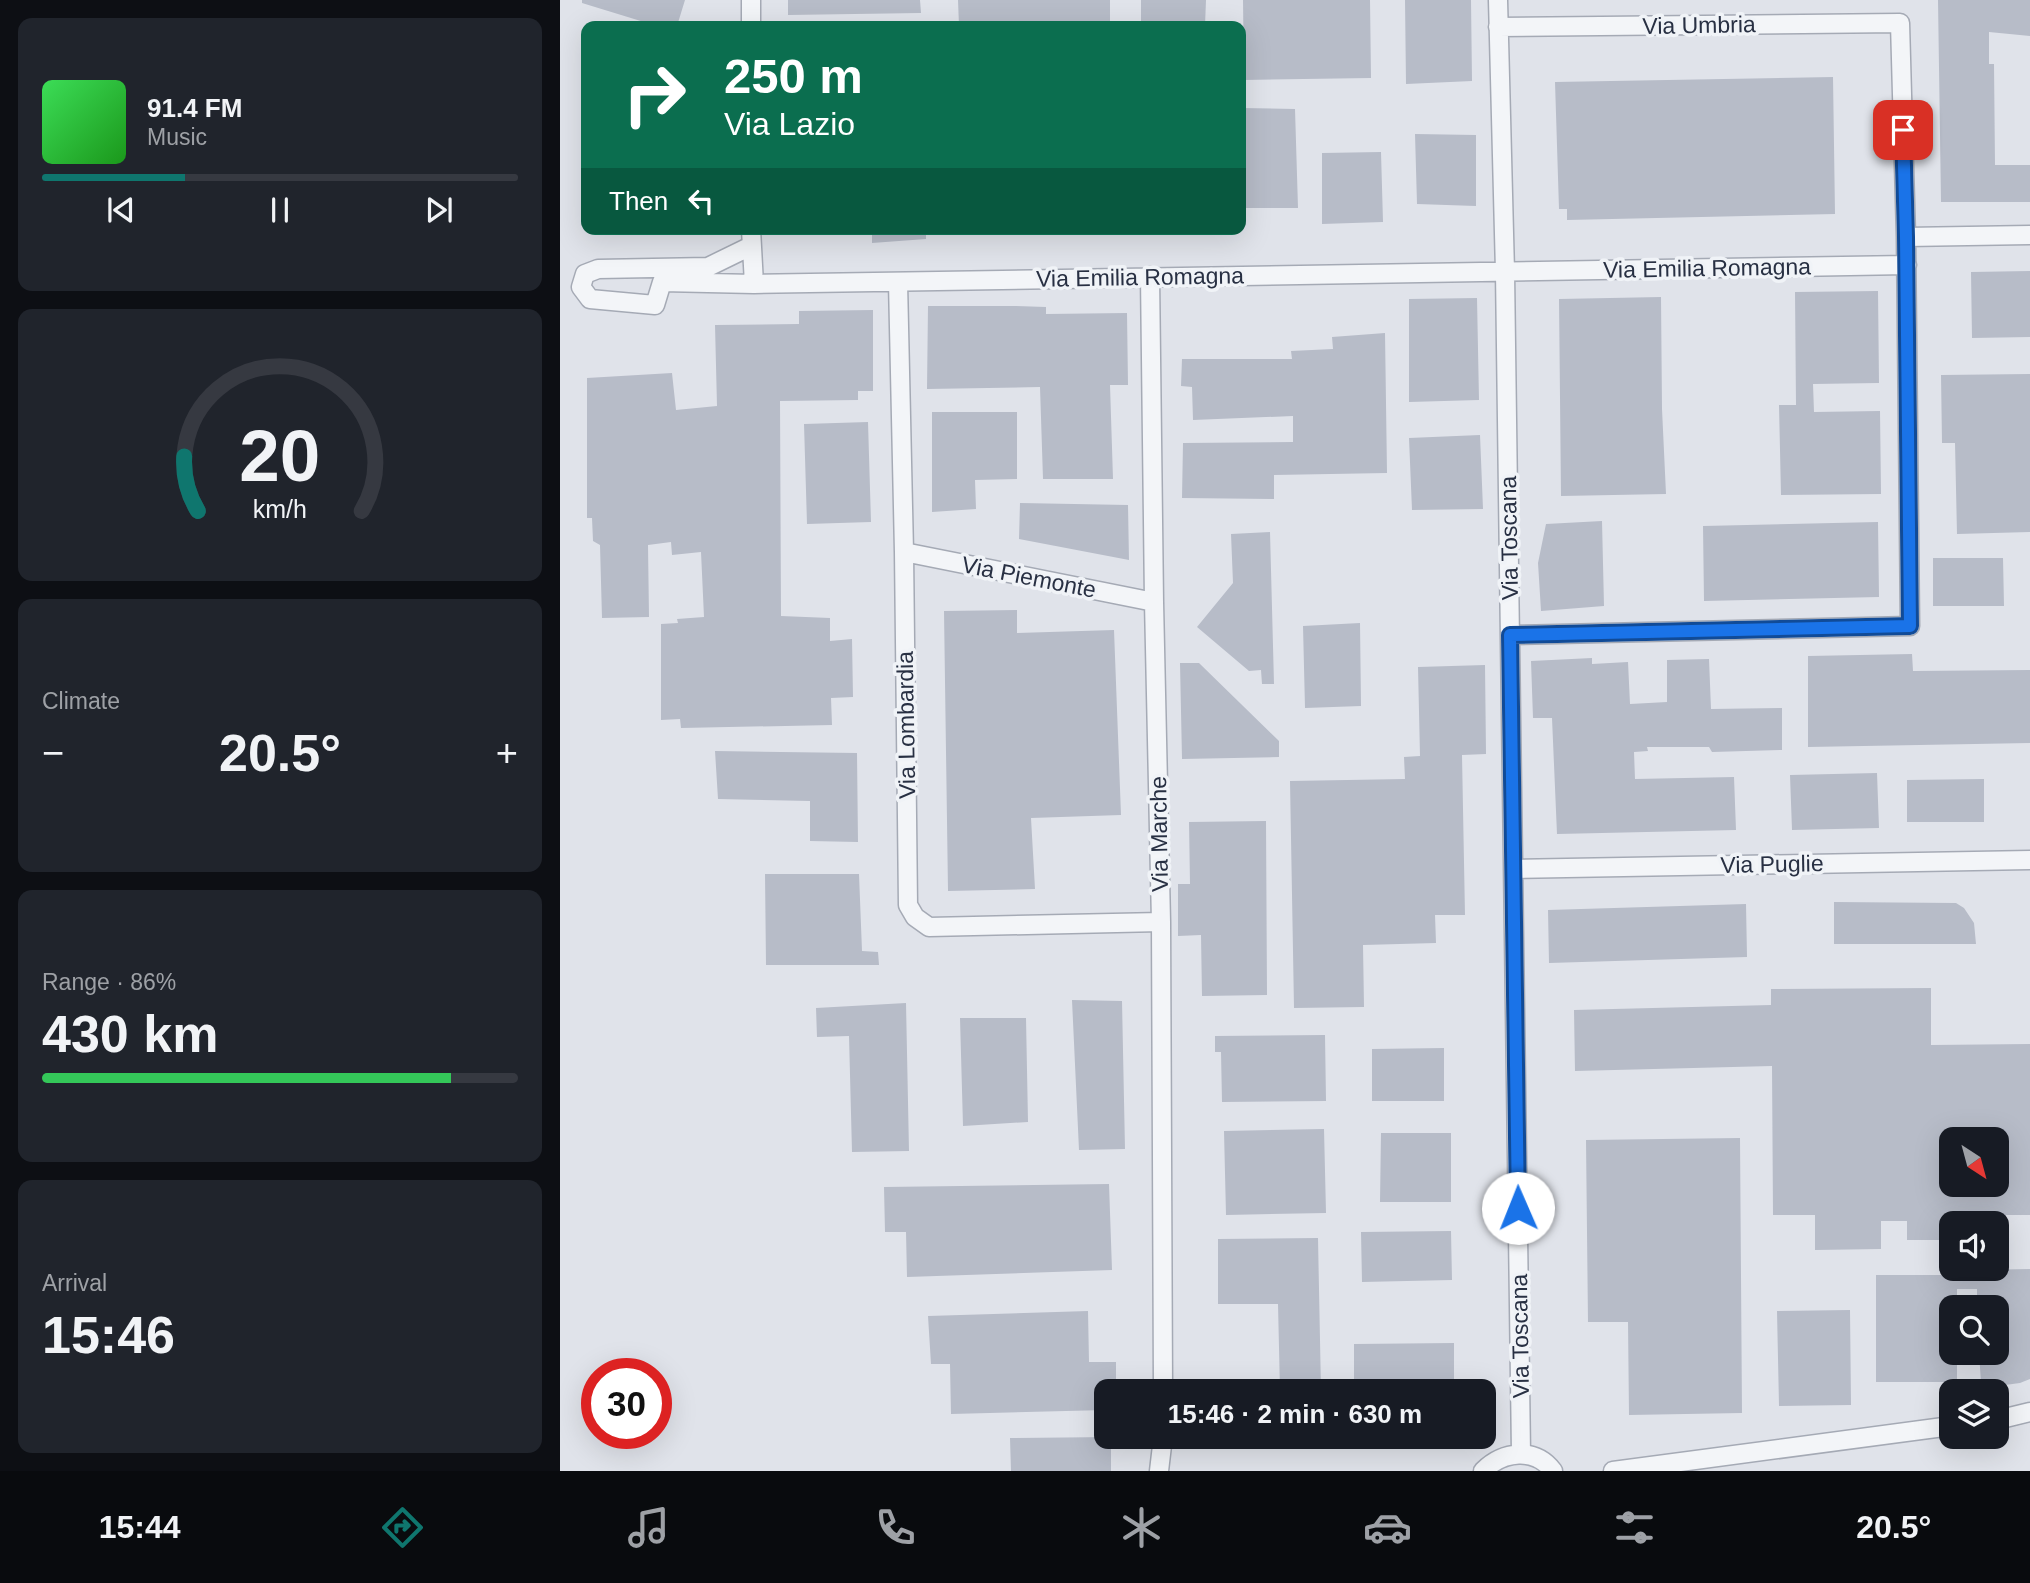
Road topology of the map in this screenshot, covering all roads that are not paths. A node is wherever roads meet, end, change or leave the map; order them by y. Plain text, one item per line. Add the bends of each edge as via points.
1 (751, 0) edge
2 (1498, 0) edge
3 (751, 21) edge
4 (1499, 27) junction
5 (2030, 235) edge
6 (1906, 237) junction
7 (751, 238) edge
8 (1907, 265) junction
9 (1505, 272) junction
10 (1150, 276) junction
11 (898, 282) junction
12 (754, 284) junction
13 (904, 552) junction
14 (1154, 602) junction
15 (1510, 635) junction
16 (2030, 860) edge
17 (1513, 869) junction
18 (1161, 922) junction
19 (1163, 1379) edge
20 (2030, 1412) edge
21 (2009, 1417) edge
22 (2009, 1421) edge
23 (2030, 1422) edge
24 (1939, 1428) edge
25 (1162, 1449) edge
26 (1164, 1449) edge
27 (1521, 1454) junction
28 (1552, 1469) edge
29 (1159, 1471) edge
30 (1166, 1471) edge
31 (1483, 1471) edge
32 (1570, 1471) edge
33 (1613, 1471) edge

1 - 3 street
2 - 4 street, Via Toscana
4 - 6 street, Via Umbria via 1899,23
4 - 9 street, Via Toscana
5 - 6 street
6 - 8 street
7 - 12 street
7 - 12 street, Via Emilia Romagna via 708,267 598,269 585,274 581,287 590,299 655,305 662,282
8 - 9 street, Via Emilia Romagna
8 - 15 street via 1910,626
9 - 10 street, Via Emilia Romagna
9 - 15 street, Via Toscana
10 - 11 street, Via Emilia Romagna
10 - 14 street, Via Marche
11 - 12 street, Via Emilia Romagna
11 - 13 street, Via Lombardia
13 - 14 street, Via Piemonte
13 - 18 street, Via Lombardia via 911,911 929,927
14 - 18 street, Via Marche
15 - 17 street, Via Toscana
16 - 17 street, Via Puglie
17 - 27 street, Via Toscana
18 - 19 street, Via Marche
20 - 21 street
22 - 23 street
24 - 33 street
25 - 29 street
26 - 30 street
27 - 28 street
27 - 31 street via 1506,1455
28 - 32 street

